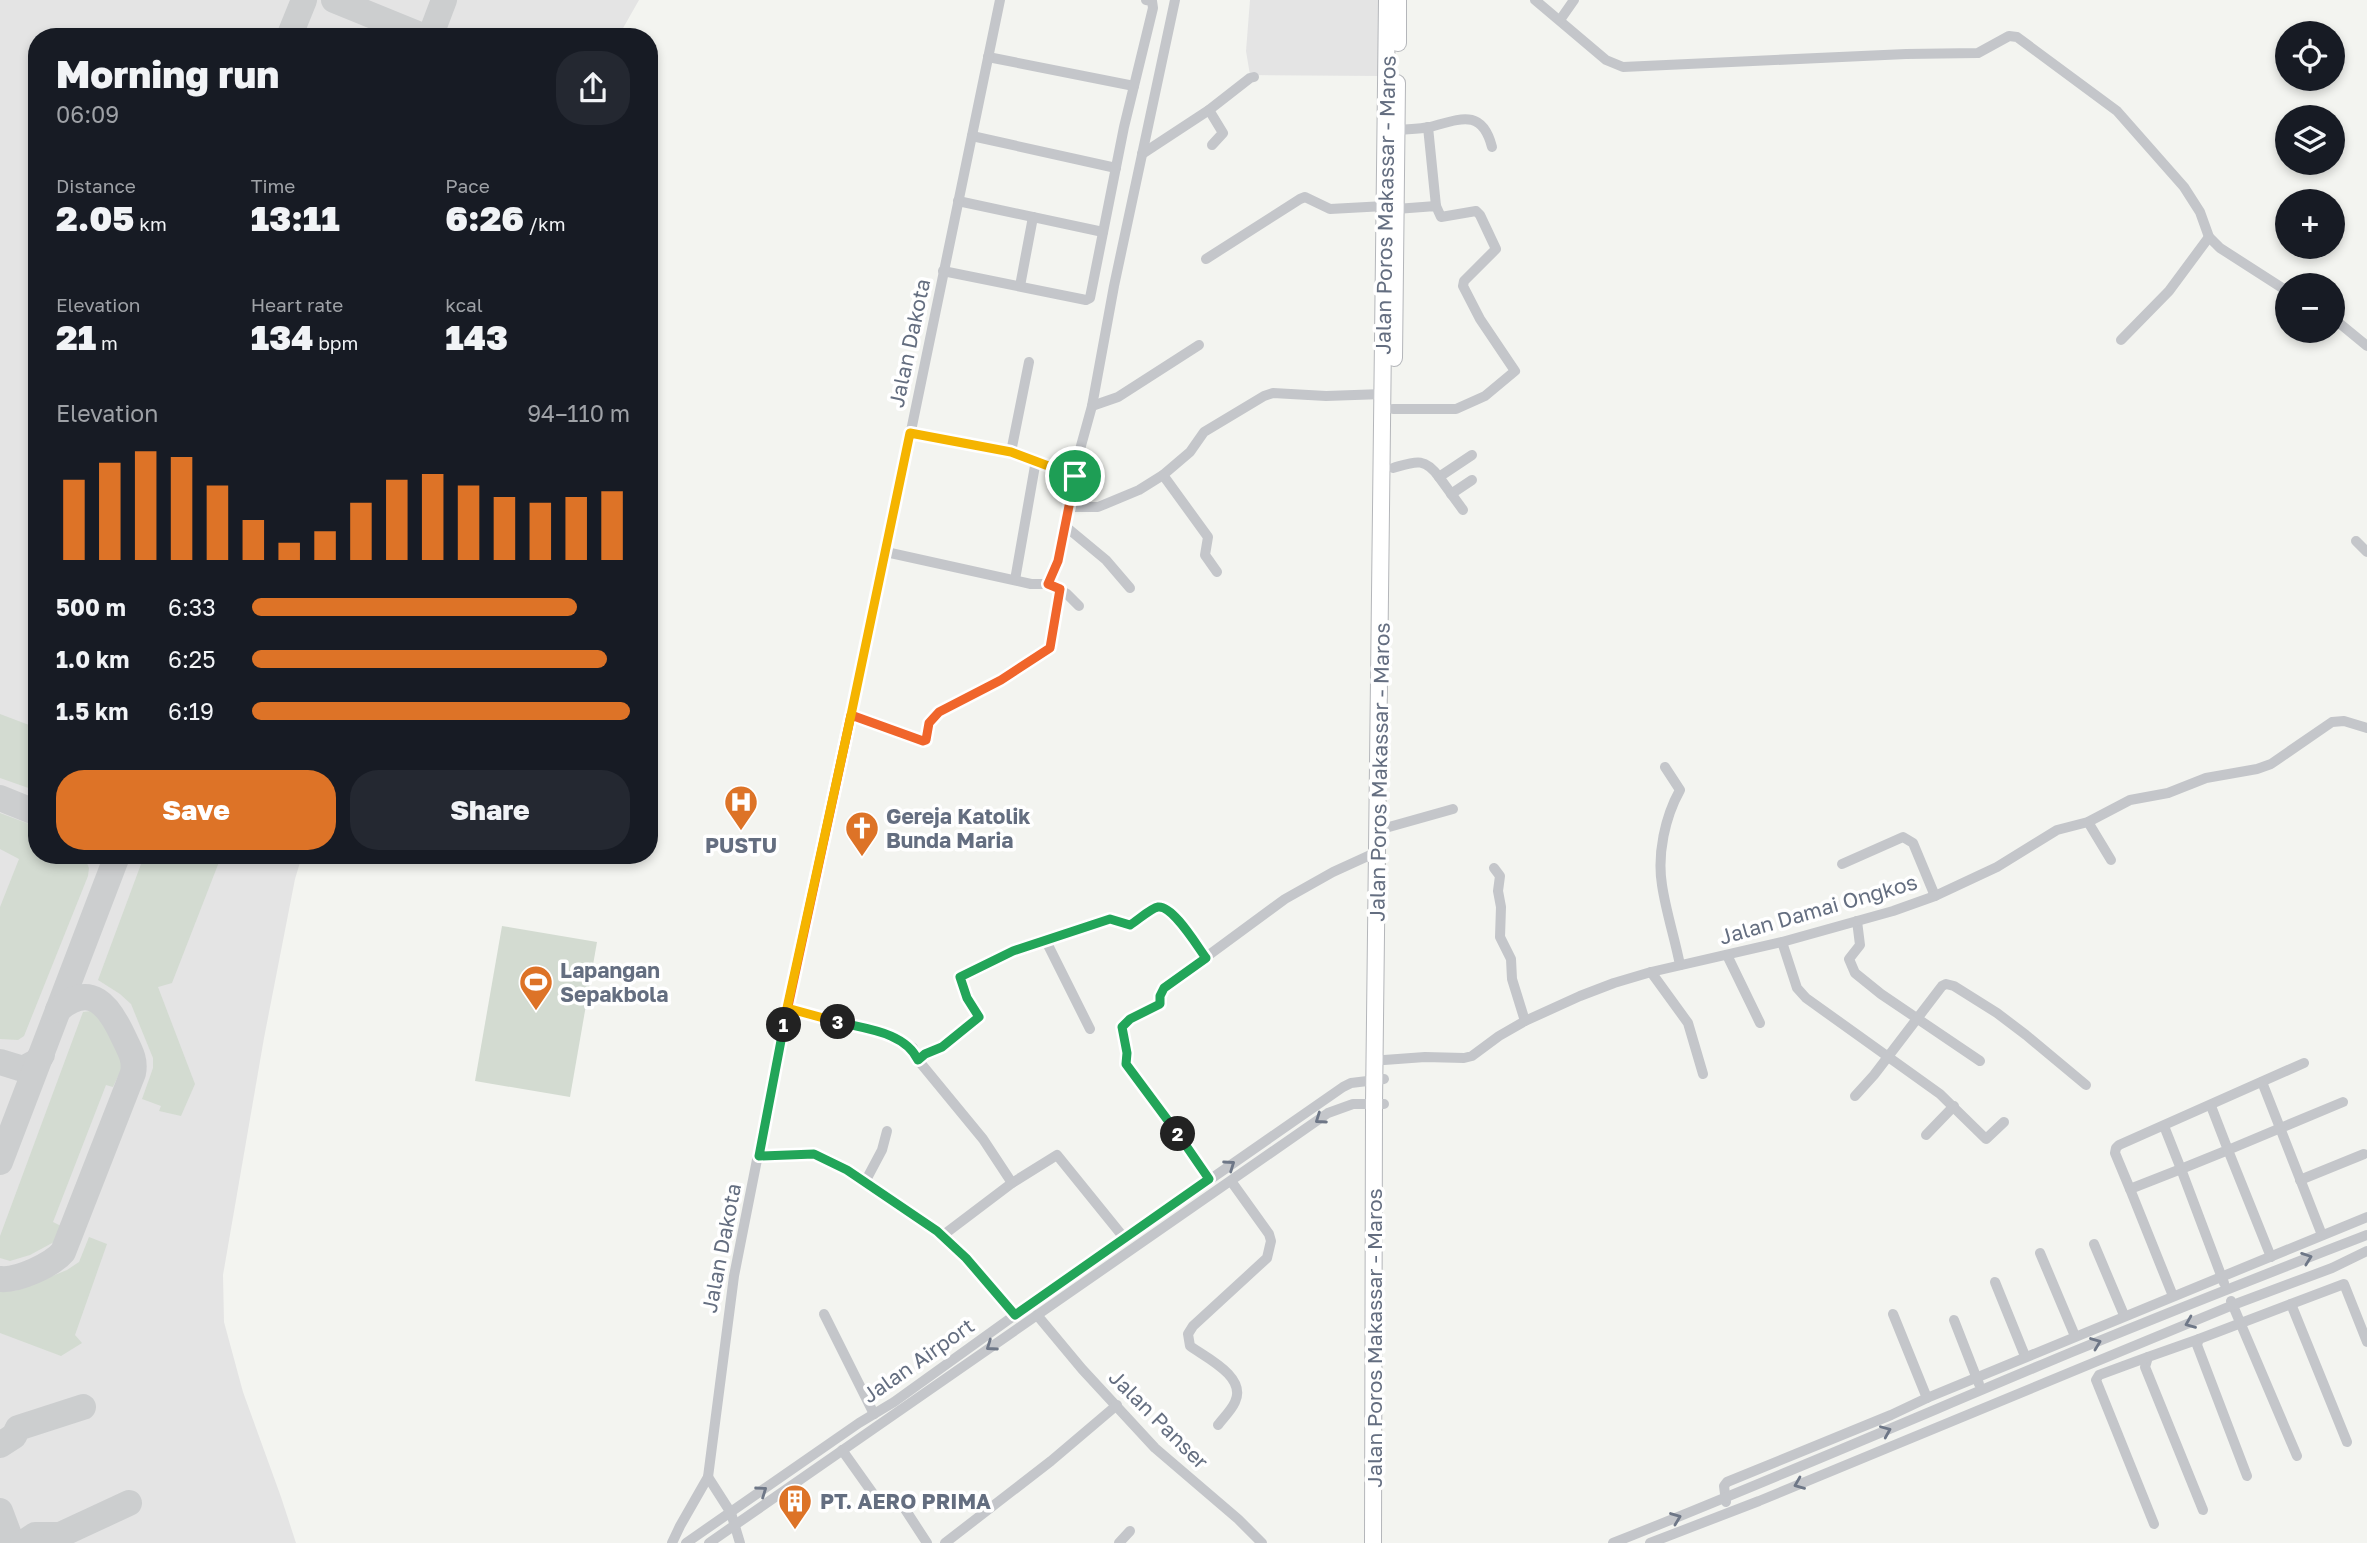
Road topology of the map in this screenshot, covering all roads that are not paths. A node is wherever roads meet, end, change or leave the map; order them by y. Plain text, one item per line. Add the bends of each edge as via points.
1 (1000, 0) edge
2 (1146, 0) edge
3 (1175, 0) edge
4 (1387, 0) edge
5 (1398, 0) edge
6 (1535, 0) edge
7 (1574, 0) edge
8 (1560, 20) junction
9 (988, 57) junction
10 (1254, 78) dead end
11 (1134, 86) junction
12 (1209, 110) junction
13 (1428, 127) junction
14 (1397, 130) junction
15 (972, 136) junction
16 (1212, 145) dead end
17 (1492, 147) dead end
18 (1142, 154) junction
19 (1116, 168) junction
20 (958, 201) junction
21 (1436, 206) junction
22 (1390, 207) junction
23 (1033, 217) junction
24 (1103, 232) junction
25 (2209, 237) junction
26 (1206, 259) dead end
27 (943, 271) junction
28 (2275, 283) edge
29 (1020, 286) junction
30 (2345, 328) edge
31 (2121, 340) dead end
32 (1199, 345) dead end
33 (2367, 346) edge
34 (1029, 362) dead end
35 (1383, 394) junction
36 (1092, 406) junction
37 (1393, 409) junction
38 (910, 433) junction
39 (1388, 436) junction
40 (1011, 452) junction
41 (1472, 455) dead end
42 (1036, 460) junction
43 (1393, 468) junction
44 (1163, 475) junction
45 (1075, 476) junction
46 (1439, 477) junction
47 (1472, 480) dead end
48 (1451, 494) junction
49 (1069, 508) junction
50 (1463, 510) dead end
51 (1065, 526) junction
52 (2356, 541) dead end
53 (886, 552) junction
54 (2367, 552) edge
55 (1217, 572) dead end
56 (1015, 580) junction
57 (1048, 584) junction
58 (1130, 588) dead end
59 (1060, 589) junction
60 (1079, 606) dead end
61 (851, 715) junction
62 (2367, 728) edge
63 (1665, 767) dead end
64 (1454, 810) dead end
65 (2088, 822) junction
66 (1389, 827) junction
67 (1379, 851) junction
68 (2111, 860) dead end
69 (1842, 864) dead end
70 (1493, 868) dead end
71 (1935, 895) junction
72 (1857, 922) junction
73 (1045, 939) junction
74 (1782, 942) junction
75 (1727, 955) junction
76 (1206, 958) junction
77 (1680, 965) junction
78 (1651, 972) junction
79 (787, 1008) junction
80 (1916, 1018) junction
81 (1525, 1021) junction
82 (1760, 1023) dead end
83 (1090, 1029) dead end
84 (1888, 1056) junction
85 (918, 1060) junction
86 (1384, 1060) junction
87 (1980, 1061) dead end
88 (2304, 1063) dead end
89 (1703, 1074) dead end
90 (1380, 1079) junction
91 (2262, 1082) junction
92 (2086, 1084) dead end
93 (1855, 1096) dead end
94 (2343, 1102) dead end
95 (1379, 1104) junction
96 (2211, 1105) junction
97 (1954, 1106) junction
98 (2004, 1122) dead end
99 (1290, 1125) junction
100 (2164, 1126) junction
101 (2279, 1129) junction
102 (887, 1131) dead end
103 (1926, 1135) dead end
104 (1296, 1136) junction
105 (2228, 1150) junction
106 (2364, 1154) dead end
107 (759, 1156) junction
108 (2180, 1169) junction
109 (1209, 1179) junction
110 (2300, 1180) junction
111 (1231, 1181) junction
112 (865, 1182) junction
113 (1012, 1183) junction
114 (2130, 1189) junction
115 (2367, 1217) edge
116 (2322, 1235) junction
117 (942, 1236) junction
118 (2367, 1236) edge
119 (1125, 1239) junction
120 (2094, 1244) dead end
121 (2367, 1251) edge
122 (2040, 1253) dead end
123 (2271, 1257) junction
124 (2222, 1277) junction
125 (1995, 1282) dead end
126 (2227, 1290) junction
127 (2173, 1296) junction
128 (1052, 1297) junction
129 (2291, 1304) junction
130 (2233, 1305) junction
131 (824, 1314) dead end
132 (1893, 1314) dead end
133 (1015, 1315) junction
134 (1037, 1315) junction
135 (2124, 1315) junction
136 (1954, 1320) dead end
137 (2242, 1324) junction
138 (2076, 1336) junction
139 (2199, 1339) junction
140 (2367, 1342) edge
141 (2025, 1356) junction
142 (2148, 1357) junction
143 (1977, 1377) junction
144 (1981, 1392) junction
145 (1927, 1398) junction
146 (1117, 1405) junction
147 (1988, 1405) junction
148 (896, 1407) junction
149 (874, 1414) junction
150 (1218, 1425) dead end
151 (2347, 1442) dead end
152 (842, 1450) junction
153 (1828, 1455) junction
154 (2297, 1455) dead end
155 (1833, 1470) junction
156 (2247, 1476) dead end
157 (708, 1477) junction
158 (1725, 1499) junction
159 (2203, 1510) dead end
160 (1729, 1512) junction
161 (733, 1518) junction
162 (2154, 1524) dead end
163 (1130, 1531) dead end
164 (711, 1542) edge
165 (673, 1543) edge
166 (686, 1543) edge
167 (740, 1543) edge
168 (927, 1543) edge
169 (945, 1543) edge
170 (1119, 1543) edge
171 (1262, 1543) edge
172 (1373, 1543) edge
173 (1383, 1543) edge
174 (1612, 1543) edge
175 (1650, 1543) edge

1 - 9 street, Jalan Dakota
2 - 11 street via 1153,8
3 - 18 street
4 - 22 highway, Jalan Poros Makassar - Maros
5 - 14 highway, Jalan Poros Makassar - Maros
6 - 8 street
7 - 8 street
8 - 25 street via 1606,60 1623,68 1978,53 2009,36 2017,37 2117,111 2183,187 2200,212
9 - 11 street
9 - 15 street, Jalan Dakota
10 - 12 street
11 - 19 street
12 - 16 street via 1223,133
12 - 18 street
13 - 14 street
13 - 17 street via 1461,118 1477,121
13 - 21 street
14 - 22 highway, Jalan Poros Makassar - Maros
15 - 19 street
15 - 20 street, Jalan Dakota
18 - 36 street
19 - 24 street
20 - 23 street
20 - 27 street, Jalan Dakota
21 - 22 street
21 - 37 street via 1441,217 1471,211 1480,215 1496,249 1463,286 1515,371 1485,396 1456,409
22 - 26 street via 1330,209 1305,197
22 - 35 highway, Jalan Poros Makassar - Maros
22 - 37 highway, Jalan Poros Makassar - Maros
23 - 24 street
23 - 29 street
24 - 29 street via 1089,299
25 - 28 street
25 - 31 street via 2169,291
27 - 29 street
27 - 38 street, Jalan Dakota
30 - 33 street
32 - 36 street via 1118,397
34 - 40 street
35 - 39 highway, Jalan Poros Makassar - Maros
35 - 44 street via 1264,396 1204,432 1190,452
36 - 45 street
37 - 39 highway, Jalan Poros Makassar - Maros
38 - 40 street
38 - 53 street, Jalan Dakota
39 - 43 highway, Jalan Poros Makassar - Maros
39 - 67 highway, Jalan Poros Makassar - Maros
40 - 42 street
41 - 46 street
42 - 45 street
42 - 56 street
43 - 46 street via 1424,462
43 - 66 highway, Jalan Poros Makassar - Maros
44 - 49 street via 1098,508
44 - 55 street via 1209,537 1205,555
45 - 49 street
46 - 48 street
47 - 48 street
48 - 50 street
49 - 51 street
51 - 57 street
51 - 58 street via 1106,560
52 - 54 street
53 - 56 street
53 - 61 street, Jalan Dakota
56 - 57 street
57 - 59 street
59 - 60 street
59 - 61 street via 1050,648 939,712 929,723 926,740
61 - 79 street, Jalan Dakota
62 - 65 street, Jalan Damai Ongkos via 2332,722 2271,764 2130,800
63 - 77 street via 1680,790 1666,823 1661,884
64 - 66 street
65 - 68 street
65 - 71 street, Jalan Damai Ongkos via 2057,830 1997,867
66 - 86 highway, Jalan Poros Makassar - Maros
67 - 76 street via 1285,899
67 - 90 highway, Jalan Poros Makassar - Maros
69 - 71 street via 1908,838
70 - 81 street via 1500,876 1501,941 1511,959
71 - 72 street, Jalan Damai Ongkos
72 - 74 street, Jalan Damai Ongkos
72 - 80 street via 1860,945 1849,959 1855,973
73 - 76 street via 1110,919 1130,925 1160,907 1173,914
73 - 83 street
73 - 85 street via 960,977 979,1017
74 - 75 street, Jalan Damai Ongkos
74 - 84 street via 1800,991
75 - 77 street, Jalan Damai Ongkos
75 - 82 street
76 - 109 street via 1164,988 1160,1004 1130,1019 1122,1033 1126,1064
77 - 78 street, Jalan Damai Ongkos
78 - 81 street, Jalan Damai Ongkos
78 - 89 street via 1688,1023
79 - 85 street via 893,1037 913,1048
79 - 107 street, Jalan Dakota
80 - 84 street
80 - 87 street
80 - 92 street via 1942,986 1951,984 1997,1013
81 - 86 street, Jalan Damai Ongkos via 1472,1056
84 - 93 street
84 - 97 street
85 - 113 street via 983,1139
86 - 90 highway, Jalan Poros Makassar - Maros
88 - 91 street
90 - 95 highway, Jalan Poros Makassar - Maros
90 - 99 street, Jalan Airport via 1343,1087
91 - 96 street
91 - 101 street
94 - 101 street
95 -> 104 street, Jalan Airport via 1353,1104 1335,1110
95 - 172 highway, Jalan Poros Makassar - Maros
95 - 173 highway, Jalan Poros Makassar - Maros
96 - 100 street
96 - 105 street
97 - 98 street via 1986,1139
97 - 103 street
99 - 104 street
109 -> 99 street, Jalan Airport
100 - 108 street
100 - 114 street via 2116,1148
101 - 105 street
101 - 110 street
102 - 112 street via 883,1150
104 - 111 street, Jalan Airport
105 - 108 street
105 - 123 street
106 - 110 street
107 - 112 street via 814,1154
107 - 157 street, Jalan Dakota via 734,1276
108 - 114 street
108 - 124 street
109 - 119 street, Jalan Airport
110 - 116 street
111 - 128 street, Jalan Airport
111 - 150 street via 1271,1241 1267,1258 1188,1334 1190,1346 1234,1380 1238,1390 1236,1401
112 - 117 street
113 - 117 street
113 - 119 street via 1057,1155
114 - 127 street
115 - 116 street
116 - 123 street
117 - 133 street
126 -> 118 street
119 - 128 street, Jalan Airport
120 - 135 street
121 - 130 street
122 - 138 street
123 - 124 street
124 - 126 street
124 - 127 street
125 - 141 street
126 - 130 street
144 -> 126 street
127 - 135 street
128 - 133 street, Jalan Airport
128 - 134 street, Jalan Airport
129 - 137 street
129 - 140 street via 2344,1284
129 - 151 street
130 - 137 street
130 -> 147 street
131 - 149 street
132 - 145 street
133 - 148 street, Jalan Airport
134 - 146 street, Jalan Panser
134 -> 148 street, Jalan Airport
135 - 138 street
136 - 143 street
137 - 139 street
137 - 154 street
138 - 141 street
139 - 142 street
139 - 156 street via 2198,1351
141 - 143 street
142 - 159 street via 2145,1367
142 - 162 street via 2099,1375 2096,1381
143 - 144 street
143 - 145 street
144 - 147 street
153 -> 144 street
145 - 158 street via 1727,1482
146 - 169 street
146 - 171 street, Jalan Panser via 1155,1448
147 - 155 street
148 - 149 street, Jalan Airport
148 - 152 street, Jalan Airport
161 -> 149 street, Jalan Airport
152 - 161 street, Jalan Airport
152 - 168 street via 874,1495 901,1503
153 - 155 street
153 - 158 street
155 -> 160 street
157 - 161 street
157 - 165 street
158 - 160 street
174 -> 158 street
160 - 175 street
161 - 164 street, Jalan Airport
161 - 166 street, Jalan Airport
161 - 167 street
163 - 170 street

